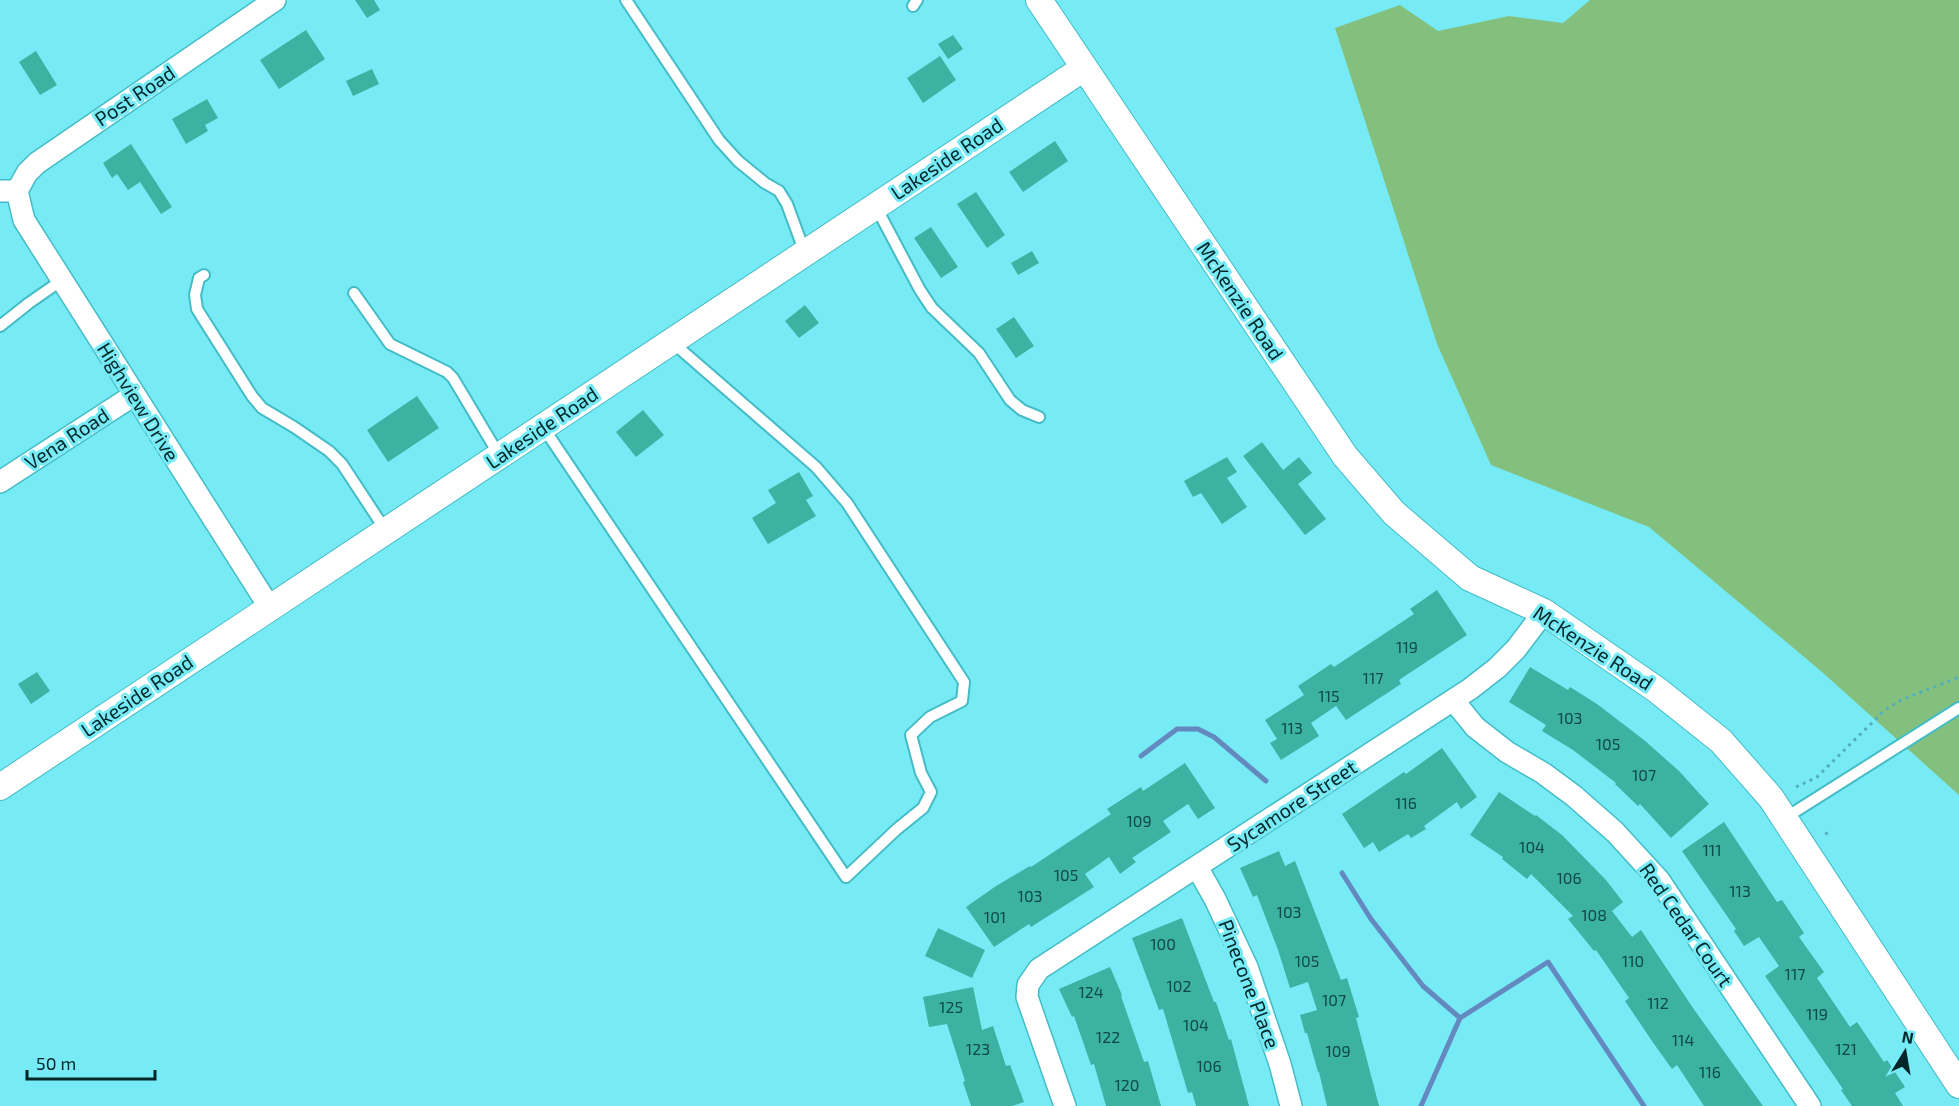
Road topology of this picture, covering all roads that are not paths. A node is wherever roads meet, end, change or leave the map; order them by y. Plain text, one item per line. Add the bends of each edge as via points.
1 (275, 0) edge
2 (626, 0) edge
3 (1039, 0) edge
4 (1084, 68) junction
5 (8, 191) edge
6 (876, 206) junction
7 (806, 253) junction
8 (204, 275) dead end
9 (62, 280) junction
10 (354, 293) dead end
11 (0, 326) edge
12 (672, 342) junction
13 (134, 395) junction
14 (1039, 417) dead end
15 (543, 427) junction
16 (499, 456) junction
17 (0, 482) edge
18 (386, 531) junction
19 (270, 608) junction
20 (1544, 612) junction
21 (1454, 700) junction
22 (1959, 708) edge
23 (0, 788) edge
24 (1785, 818) junction
25 (1197, 867) junction
26 (1959, 1085) edge
27 (1065, 1106) edge
28 (1290, 1106) edge
29 (1810, 1106) edge

1 - 5 street, Post Road via 37,163
2 - 7 lane via 719,140 738,161 779,191
3 - 4 street, McKenzie Road
4 - 6 street, Lakeside Road
4 - 20 street, McKenzie Road via 1345,456 1394,513 1470,578
5 - 9 street, Highview Drive
6 - 7 street, Lakeside Road
6 - 14 lane via 933,308 980,353 1010,400
7 - 12 street, Lakeside Road
8 - 18 lane via 199,278 195,295 197,309 252,396 262,408 342,464
9 - 11 lane
9 - 13 street, Highview Drive
10 - 16 lane via 390,344 453,378
12 - 15 street, Lakeside Road
12 - 15 lane via 816,467 847,503 964,682 962,701 930,717 911,735 931,792 923,808 846,877
13 - 17 street, Vena Road
13 - 19 street, Highview Drive
15 - 16 street, Lakeside Road
16 - 18 street, Lakeside Road
18 - 19 street, Lakeside Road
19 - 23 street, Lakeside Road
20 - 21 street, Sycamore Street via 1503,662
20 - 24 street, McKenzie Road via 1657,690 1721,741
21 - 25 street, Sycamore Street
21 - 29 street, Red Cedar Court via 1475,727 1574,796 1615,832 1659,880
22 - 24 lane
24 - 26 street, McKenzie Road
25 - 27 street, Sycamore Street via 1052,959 1028,985 1027,997
25 - 28 street, Pinecone Place via 1247,967

